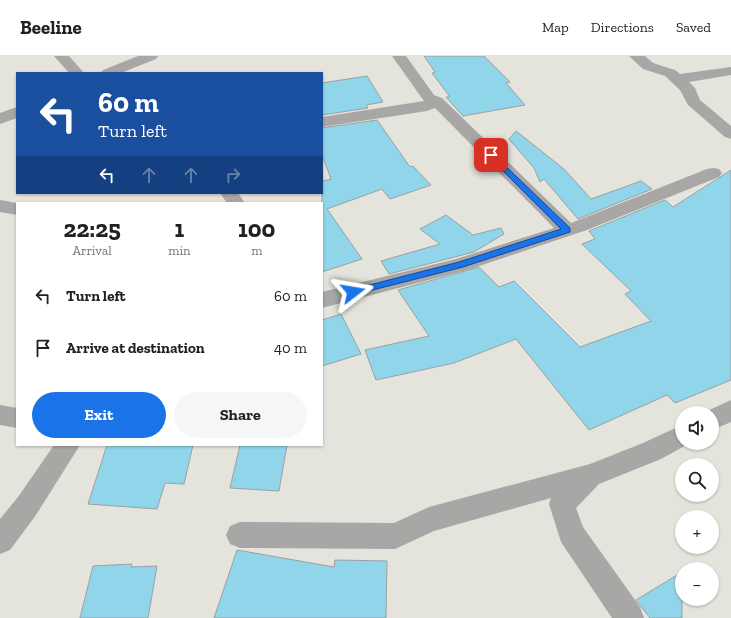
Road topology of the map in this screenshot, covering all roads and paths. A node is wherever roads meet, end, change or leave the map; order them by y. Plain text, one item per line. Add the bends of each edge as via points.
1 (61, 56) edge
2 (151, 56) edge
3 (399, 56) edge
4 (636, 56) edge
5 (133, 62) junction
6 (731, 71) edge
7 (76, 72) edge
8 (110, 72) edge
9 (145, 72) edge
10 (677, 79) junction
11 (437, 101) junction
12 (16, 112) edge
13 (0, 119) edge
14 (323, 122) edge
15 (731, 134) edge
16 (713, 174) dead end
17 (0, 206) edge
18 (16, 208) edge
19 (567, 230) junction
20 (323, 300) edge
21 (731, 410) edge
22 (0, 415) edge
23 (719, 416) edge
24 (16, 418) edge
25 (675, 439) edge
26 (67, 446) edge
27 (592, 476) junction
28 (240, 535) dead end
29 (0, 541) edge
30 (629, 618) edge

1 - 7 street
2 - 5 street
3 - 11 street via 429,98
4 - 10 street via 648,66 670,72
5 - 8 street
5 - 9 street
6 - 10 street
10 - 15 street via 687,88 693,102
11 - 14 street via 427,106
11 - 19 street
12 - 13 street
16 - 19 street
17 - 18 street
19 - 20 street via 460,265
21 - 23 street
22 - 24 street
25 - 27 street
26 - 29 street
27 - 28 street via 429,520 395,536
27 - 30 street via 562,504 571,533

